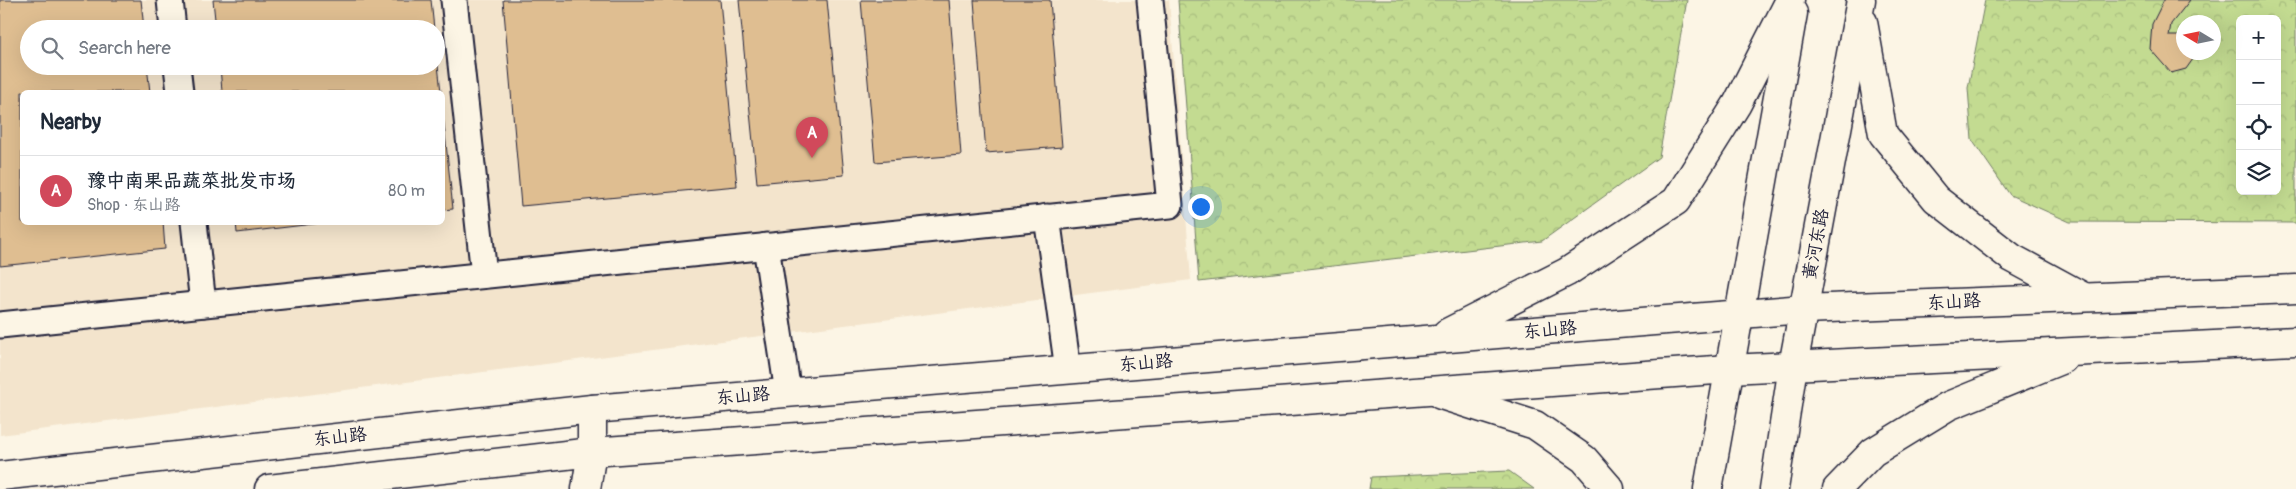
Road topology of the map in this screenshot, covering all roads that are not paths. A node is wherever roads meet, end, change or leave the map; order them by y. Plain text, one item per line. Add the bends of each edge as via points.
1 (170, 0) edge
2 (454, 0) edge
3 (1150, 0) edge
4 (1790, 0) edge
5 (1795, 0) edge
6 (1860, 3) edge
7 (172, 20) edge
8 (178, 75) edge
9 (180, 90) edge
10 (1047, 217) junction
11 (194, 225) edge
12 (766, 246) junction
13 (484, 275) junction
14 (2296, 289) edge
15 (2082, 296) junction
16 (202, 304) junction
17 (1804, 309) junction
18 (1739, 314) junction
19 (0, 324) edge
20 (1435, 340) junction
21 (2296, 341) edge
22 (2084, 351) junction
23 (1793, 366) junction
24 (1729, 369) junction
25 (1068, 370) junction
26 (1428, 391) junction
27 (788, 392) junction
28 (592, 408) junction
29 (592, 452) junction
30 (0, 476) edge
31 (268, 489) edge
32 (586, 489) edge
33 (1610, 489) edge
34 (1708, 489) edge
35 (1774, 489) edge
36 (1837, 489) edge

1 - 7 street
2 - 13 street
3 - 10 street via 1170,205
4 - 20 street via 1737,104 1676,201 1567,272
5 - 18 street
6 - 15 street via 1883,134 1936,198 2012,258
6 - 17 street, 黄河东路
8 - 9 street
10 - 12 street
10 - 25 street
11 - 16 street
12 - 13 street
12 - 27 street
13 - 16 street
14 - 15 street, 东山路
15 - 17 street, 东山路
16 - 19 street
17 - 18 street, 东山路
17 - 23 street, 黄河东路
18 - 20 street, 东山路
18 - 24 street
20 - 25 street, 东山路
21 - 22 street
22 - 23 street
22 - 36 street via 1948,406 1873,452
23 - 24 street
23 - 35 street, 黄河东路
24 - 26 street
24 - 34 street
25 - 27 street, 东山路
26 - 29 street
26 - 33 street via 1536,425 1584,459
27 - 28 street, 东山路
28 - 29 street
28 - 30 street, 东山路
29 - 31 street
29 - 32 street

